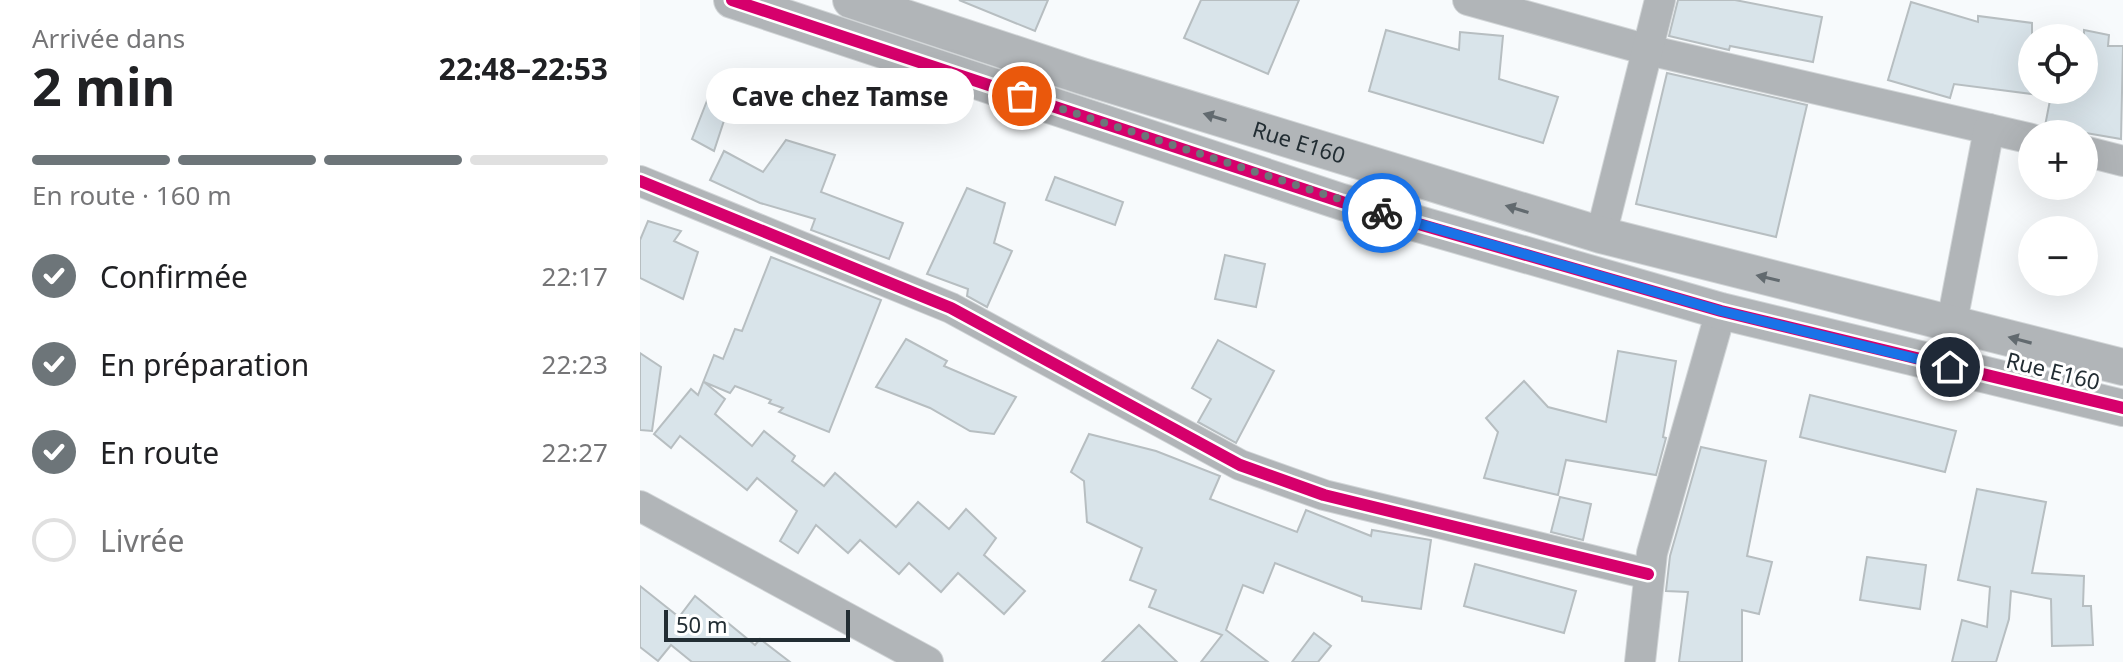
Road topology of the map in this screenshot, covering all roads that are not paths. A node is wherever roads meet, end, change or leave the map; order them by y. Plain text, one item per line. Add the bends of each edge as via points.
1 (732, 0) edge
2 (851, 0) edge
3 (1468, 0) edge
4 (1660, 0) edge
5 (1648, 50) junction
6 (1989, 129) junction
7 (2018, 136) edge
8 (2098, 155) edge
9 (2123, 161) edge
10 (640, 181) edge
11 (1601, 235) junction
12 (1721, 311) junction
13 (1952, 322) junction
14 (2123, 367) edge
15 (2120, 396) edge
16 (640, 506) edge
17 (1648, 574) junction
18 (928, 662) edge
19 (1640, 662) edge

1 - 12 street, Rue E160 via 1342,202
11 -> 2 street, Rue E160
3 - 5 street
4 - 5 street
5 - 6 street
5 - 11 street
6 - 7 street
6 - 13 street
8 - 9 street
10 - 17 street via 951,308 1240,465 1324,495
13 -> 11 street, Rue E160
12 - 15 street, Rue E160
12 - 17 street
14 -> 13 street, Rue E160
16 - 18 street
17 - 19 street

